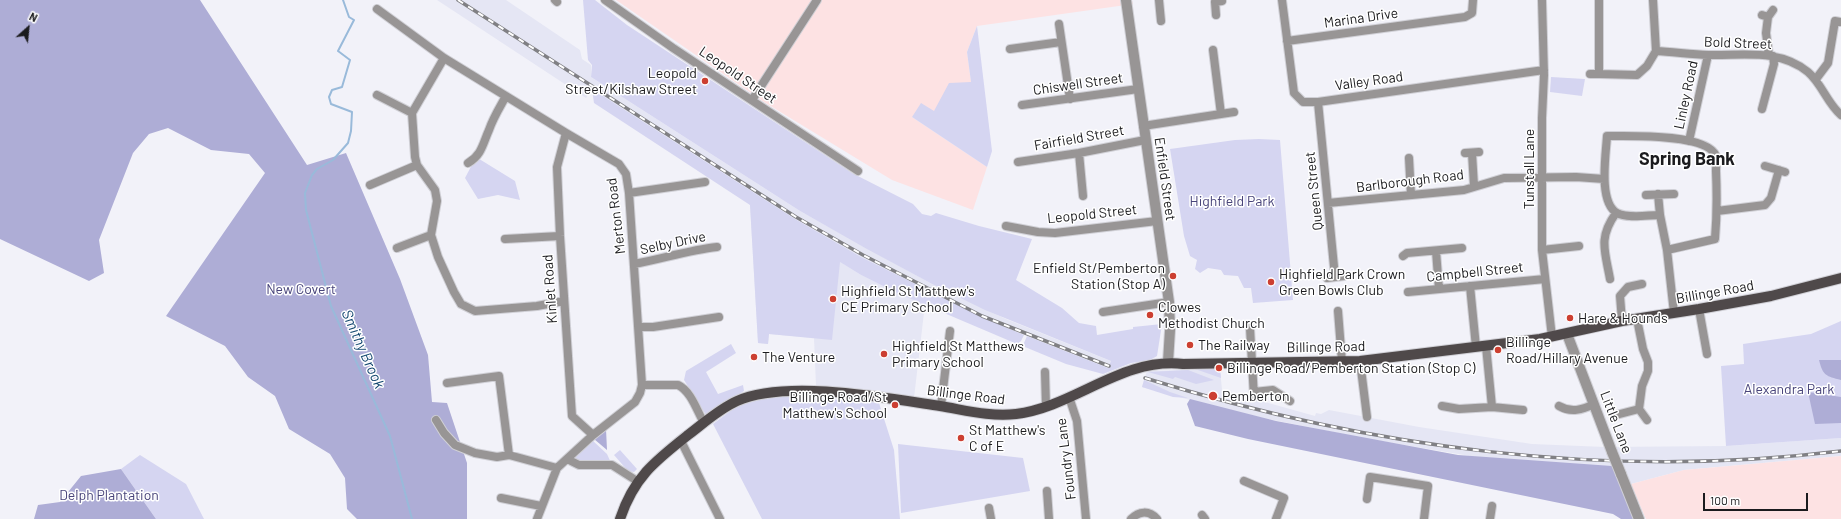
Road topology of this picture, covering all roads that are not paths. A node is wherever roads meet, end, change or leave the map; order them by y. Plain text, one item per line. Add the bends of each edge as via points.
1 (605, 0) edge
2 (817, 0) edge
3 (1126, 0) edge
4 (1159, 0) edge
5 (1282, 0) edge
6 (1473, 0) edge
7 (1542, 0) edge
8 (1598, 0) edge
9 (1653, 0) edge
10 (1217, 1) edge
11 (377, 9) dead end
12 (1773, 10) dead end
13 (1216, 16) dead end
14 (1161, 21) dead end
15 (1841, 22) edge
16 (1059, 24) dead end
17 (1287, 41) junction
18 (1061, 42) junction
19 (1010, 49) dead end
20 (1213, 50) dead end
21 (1656, 51) junction
22 (1708, 55) junction
23 (1771, 55) junction
24 (444, 58) junction
25 (1544, 70) junction
26 (1590, 74) dead end
27 (1599, 74) junction
28 (1816, 79) junction
29 (1138, 89) junction
30 (377, 95) dead end
31 (506, 96) junction
32 (1070, 99) junction
33 (752, 100) junction
34 (1318, 102) junction
35 (1022, 105) dead end
36 (1762, 109) dead end
37 (1234, 112) dead end
38 (412, 113) junction
39 (1221, 114) junction
40 (1841, 115) edge
41 (1143, 126) junction
42 (566, 133) junction
43 (1145, 140) junction
44 (1689, 141) junction
45 (1079, 152) junction
46 (1472, 152) dead end
47 (1409, 158) dead end
48 (1018, 162) dead end
49 (468, 163) dead end
50 (417, 165) junction
51 (1765, 166) dead end
52 (858, 171) dead end
53 (1542, 177) junction
54 (1604, 179) junction
55 (705, 182) dead end
56 (370, 185) dead end
57 (1474, 186) junction
58 (629, 193) junction
59 (1658, 194) junction
60 (1674, 194) dead end
61 (1411, 195) junction
62 (1646, 195) dead end
63 (1083, 196) dead end
64 (1328, 203) junction
65 (1717, 211) junction
66 (1616, 213) junction
67 (1660, 215) junction
68 (1157, 221) junction
69 (1006, 226) dead end
70 (431, 235) junction
71 (560, 236) junction
72 (505, 238) dead end
73 (1579, 246) dead end
74 (717, 247) dead end
75 (397, 248) dead end
76 (1462, 248) dead end
77 (1542, 250) junction
78 (1667, 250) junction
79 (1436, 251) junction
80 (1406, 252) dead end
81 (634, 264) junction
82 (1335, 277) dead end
83 (1841, 278) edge
84 (1545, 279) junction
85 (1610, 279) dead end
86 (1642, 284) dead end
87 (1470, 286) junction
88 (1439, 289) junction
89 (1408, 292) dead end
90 (564, 302) junction
91 (1169, 302) junction
92 (1700, 309) junction
93 (1338, 311) dead end
94 (1103, 312) dead end
95 (1674, 313) junction
96 (719, 317) dead end
97 (1637, 319) junction
98 (1622, 321) junction
99 (639, 326) junction
100 (1250, 328) dead end
101 (950, 332) dead end
102 (1567, 334) junction
103 (1552, 337) junction
104 (1481, 346) junction
105 (1707, 354) dead end
106 (1360, 361) junction
107 (1168, 362) junction
108 (1252, 362) junction
109 (1342, 362) junction
110 (1045, 372) dead end
111 (447, 383) dead end
112 (642, 384) junction
113 (1069, 397) junction
114 (1290, 401) dead end
115 (1594, 404) junction
116 (1445, 405) dead end
117 (941, 406) junction
118 (1559, 406) dead end
119 (1046, 407) junction
120 (1492, 407) junction
121 (1639, 409) junction
122 (1523, 410) dead end
123 (1616, 415) dead end
124 (1367, 417) dead end
125 (436, 420) dead end
126 (1647, 420) dead end
127 (704, 423) junction
128 (593, 435) junction
129 (681, 441) junction
130 (509, 455) junction
131 (571, 461) dead end
132 (557, 468) junction
133 (637, 481) junction
134 (1244, 481) dead end
135 (1047, 491) dead end
136 (501, 498) dead end
137 (1367, 499) dead end
138 (541, 506) junction
139 (1492, 506) dead end
140 (989, 508) dead end
141 (537, 519) edge
142 (620, 519) edge
143 (720, 519) edge
144 (991, 519) edge
145 (1049, 519) edge
146 (1086, 519) edge
147 (1131, 519) edge
148 (1157, 519) edge
149 (1276, 519) edge
150 (1424, 519) edge
151 (1490, 519) edge
152 (1639, 519) edge

1 - 33 street, Leopold Street
2 - 33 street
3 - 29 street, Enfield Street
4 - 14 street
5 - 17 street, Valley Road
6 - 17 street, Marina Drive via 1472,13 1466,17
7 - 25 street, Tunstall Lane
8 - 27 street
9 - 21 street
10 - 13 street
11 - 24 street, Merton Road
12 - 23 street via 1765,16
15 - 28 street via 1835,21 1828,63
16 - 18 street
17 - 34 street, Valley Road via 1294,93 1303,102
18 - 19 street
18 - 32 street
20 - 39 street
21 - 22 street, Bold Street
21 - 27 street via 1647,66 1637,75
22 - 23 street, Bold Street
22 - 44 street, Linley Road
23 - 28 street, Bold Street via 1794,63
23 - 36 street via 1774,64
24 - 31 street, Merton Road
24 - 38 street
25 - 34 street, Valley Road
25 - 53 street, Tunstall Lane
26 - 27 street
28 - 40 street, Bold Street via 1834,109
29 - 32 street, Chiswell Street
29 - 41 street, Enfield Street
30 - 38 street
31 - 42 street, Merton Road
31 - 49 street via 488,130 483,147
32 - 35 street, Chiswell Street
33 - 52 street, Leopold Street
34 - 64 street, Queen Street
37 - 39 street
38 - 50 street
39 - 41 street
41 - 43 street, Enfield Street
42 - 58 street, Merton Road via 619,164 626,174
42 - 71 street, Kinlet Road via 557,167
43 - 45 street, Fairfield Street
43 - 68 street, Enfield Street
44 - 54 street via 1654,135 1607,136
44 - 65 street via 1710,148 1716,156
45 - 48 street, Fairfield Street
45 - 63 street
46 - 57 street
47 - 61 street via 1406,169
50 - 56 street
50 - 70 street via 436,190 437,201
51 - 65 street via 1782,171 1771,198 1765,204
53 - 54 street, Barlborough Road
53 - 57 street, Barlborough Road via 1504,178
53 - 77 street, Tunstall Lane
54 - 66 street via 1607,199
55 - 58 street
57 - 61 street, Barlborough Road via 1464,190
58 - 81 street, Merton Road
59 - 60 street
59 - 62 street
59 - 67 street
61 - 64 street, Barlborough Road
64 - 82 street, Queen Street
65 - 78 street via 1715,239
66 - 67 street
66 - 85 street via 1608,224 1603,240
67 - 78 street
68 - 69 street, Leopold Street via 1055,233
68 - 91 street, Enfield Street
70 - 75 street
70 - 90 street via 438,257 461,304 476,311 488,311
71 - 72 street
71 - 90 street, Kinlet Road
73 - 77 street
74 - 81 street, Selby Drive via 696,249
76 - 79 street
77 - 84 street, Tunstall Lane
78 - 95 street
79 - 80 street
79 - 88 street
81 - 99 street, Merton Road
83 - 92 main road, Billinge Road via 1771,296
84 - 87 street, Campbell Street
84 - 103 street, Tunstall Lane
86 - 98 street via 1628,287 1620,296
87 - 88 street, Campbell Street
87 - 104 street
88 - 89 street, Campbell Street
90 - 128 street, Kinlet Road via 572,416
91 - 94 street
91 - 107 street, Enfield Street
92 - 95 main road, Billinge Road
92 - 105 street
93 - 109 street
95 - 97 main road, Billinge Road
96 - 99 street via 653,327
97 - 98 main road, Billinge Road
97 - 121 street via 1648,362
98 - 102 main road, Billinge Road
99 - 112 street, Merton Road
100 - 108 street
101 - 117 street
102 - 103 main road, Billinge Road
102 - 115 street, Little Lane
103 - 104 main road, Billinge Road
104 - 106 main road, Billinge Road
104 - 120 street
106 - 109 main road, Billinge Road
106 - 124 street
107 - 108 main road, Billinge Road
107 - 113 main road, Billinge Road via 1112,376
108 - 109 main road, Billinge Road
108 - 114 street via 1254,394 1273,390
110 - 119 street
111 - 130 street via 499,376
112 - 127 street via 682,387
112 - 128 street, Merton Road via 635,402
113 - 119 main road, Billinge Road
113 - 146 street, Foundry Lane via 1077,421
115 - 118 street via 1566,414
115 - 152 street, Little Lane, bridge
116 - 120 street via 1459,409
117 - 119 main road, Billinge Road via 993,415 1033,411
117 - 127 main road, Billinge Road via 868,396 781,390 738,400
120 - 122 street
121 - 123 street
121 - 126 street
125 - 130 street via 455,445 475,453 497,457
127 - 129 main road, Billinge Road
128 - 132 street, Merton Road
129 - 133 main road, Billinge Road via 653,463
129 - 143 street
130 - 132 street
131 - 133 street via 579,465 612,465
132 - 138 street
133 - 142 main road, Billinge Road via 627,498
134 - 149 street via 1284,498
135 - 145 street
136 - 138 street
137 - 150 street via 1370,477 1428,486
138 - 141 street
139 - 151 street
140 - 144 street
147 - 148 street via 1142,512 1149,513

